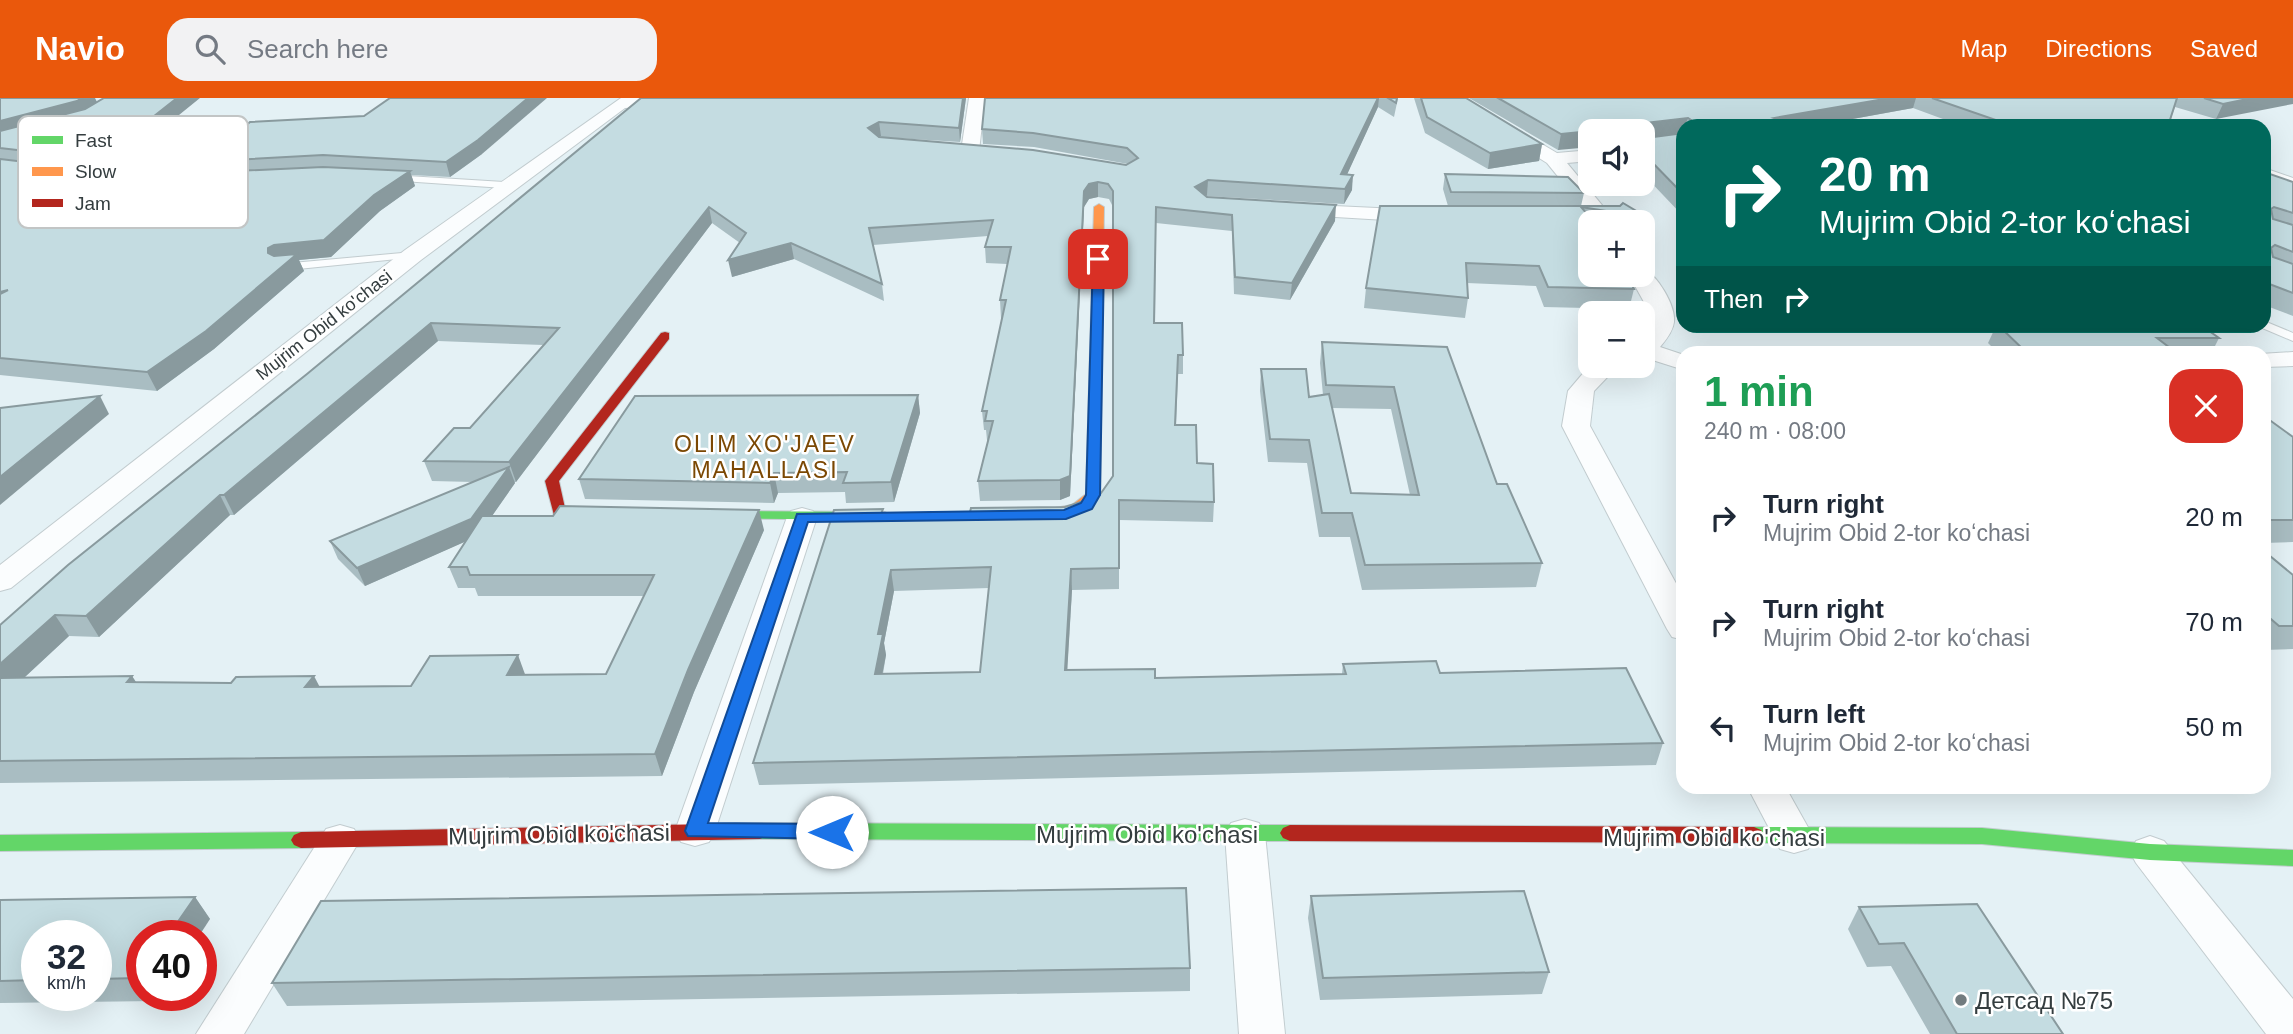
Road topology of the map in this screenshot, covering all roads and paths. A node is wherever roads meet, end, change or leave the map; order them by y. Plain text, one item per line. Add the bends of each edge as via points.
1 (699, 98) edge
2 (978, 98) edge
3 (1452, 98) edge
4 (618, 100) edge
5 (945, 149) edge
6 (1578, 156) edge
7 (1554, 159) junction
8 (2271, 173) edge
9 (373, 177) edge
10 (2293, 181) edge
11 (504, 185) junction
12 (1099, 207) dead end
13 (1270, 208) edge
14 (1596, 210) edge
15 (1442, 216) edge
16 (413, 254) junction
17 (281, 267) edge
18 (1648, 287) edge
19 (2271, 327) edge
20 (665, 336) dead end
21 (2293, 337) edge
22 (2293, 359) edge
23 (1676, 360) edge
24 (2271, 360) edge
25 (1590, 378) edge
26 (627, 513) edge
27 (694, 515) edge
28 (1024, 515) edge
29 (899, 516) edge
30 (802, 517) junction
31 (0, 581) edge
32 (1676, 614) edge
33 (1770, 794) edge
34 (695, 831) junction
35 (1245, 834) junction
36 (1794, 838) junction
37 (340, 840) junction
38 (0, 843) edge
39 (2150, 852) junction
40 (2293, 858) edge
41 (219, 1034) edge
42 (1262, 1034) edge
43 (2293, 1034) edge

1 - 4 street
2 - 5 street via 977,151
3 - 7 street
4 - 11 street, Mujrim Obid ko'chasi
6 - 7 street
7 - 14 street
8 - 10 lane
9 - 11 lane
11 - 16 street, Mujrim Obid ko'chasi
12 - 28 street via 1093,495 1086,506 1066,514
13 - 15 street
16 - 17 lane
16 - 31 street, Mujrim Obid ko'chasi
18 - 23 street via 1664,310 1664,321 1656,339 1643,349
19 - 21 lane
20 - 26 street via 552,481 559,512
22 - 24 street
25 - 32 street via 1579,394 1576,426
27 - 30 street
29 - 30 street
30 - 34 street
33 - 36 street
34 - 35 street, Mujrim Obid ko'chasi
34 - 37 street, Mujrim Obid ko'chasi
35 - 36 street, Mujrim Obid ko'chasi
35 - 42 street
36 - 39 street, Mujrim Obid ko'chasi via 1982,836
37 - 38 street, Mujrim Obid ko'chasi
37 - 41 street
39 - 40 street, Mujrim Obid ko'chasi
39 - 43 street

